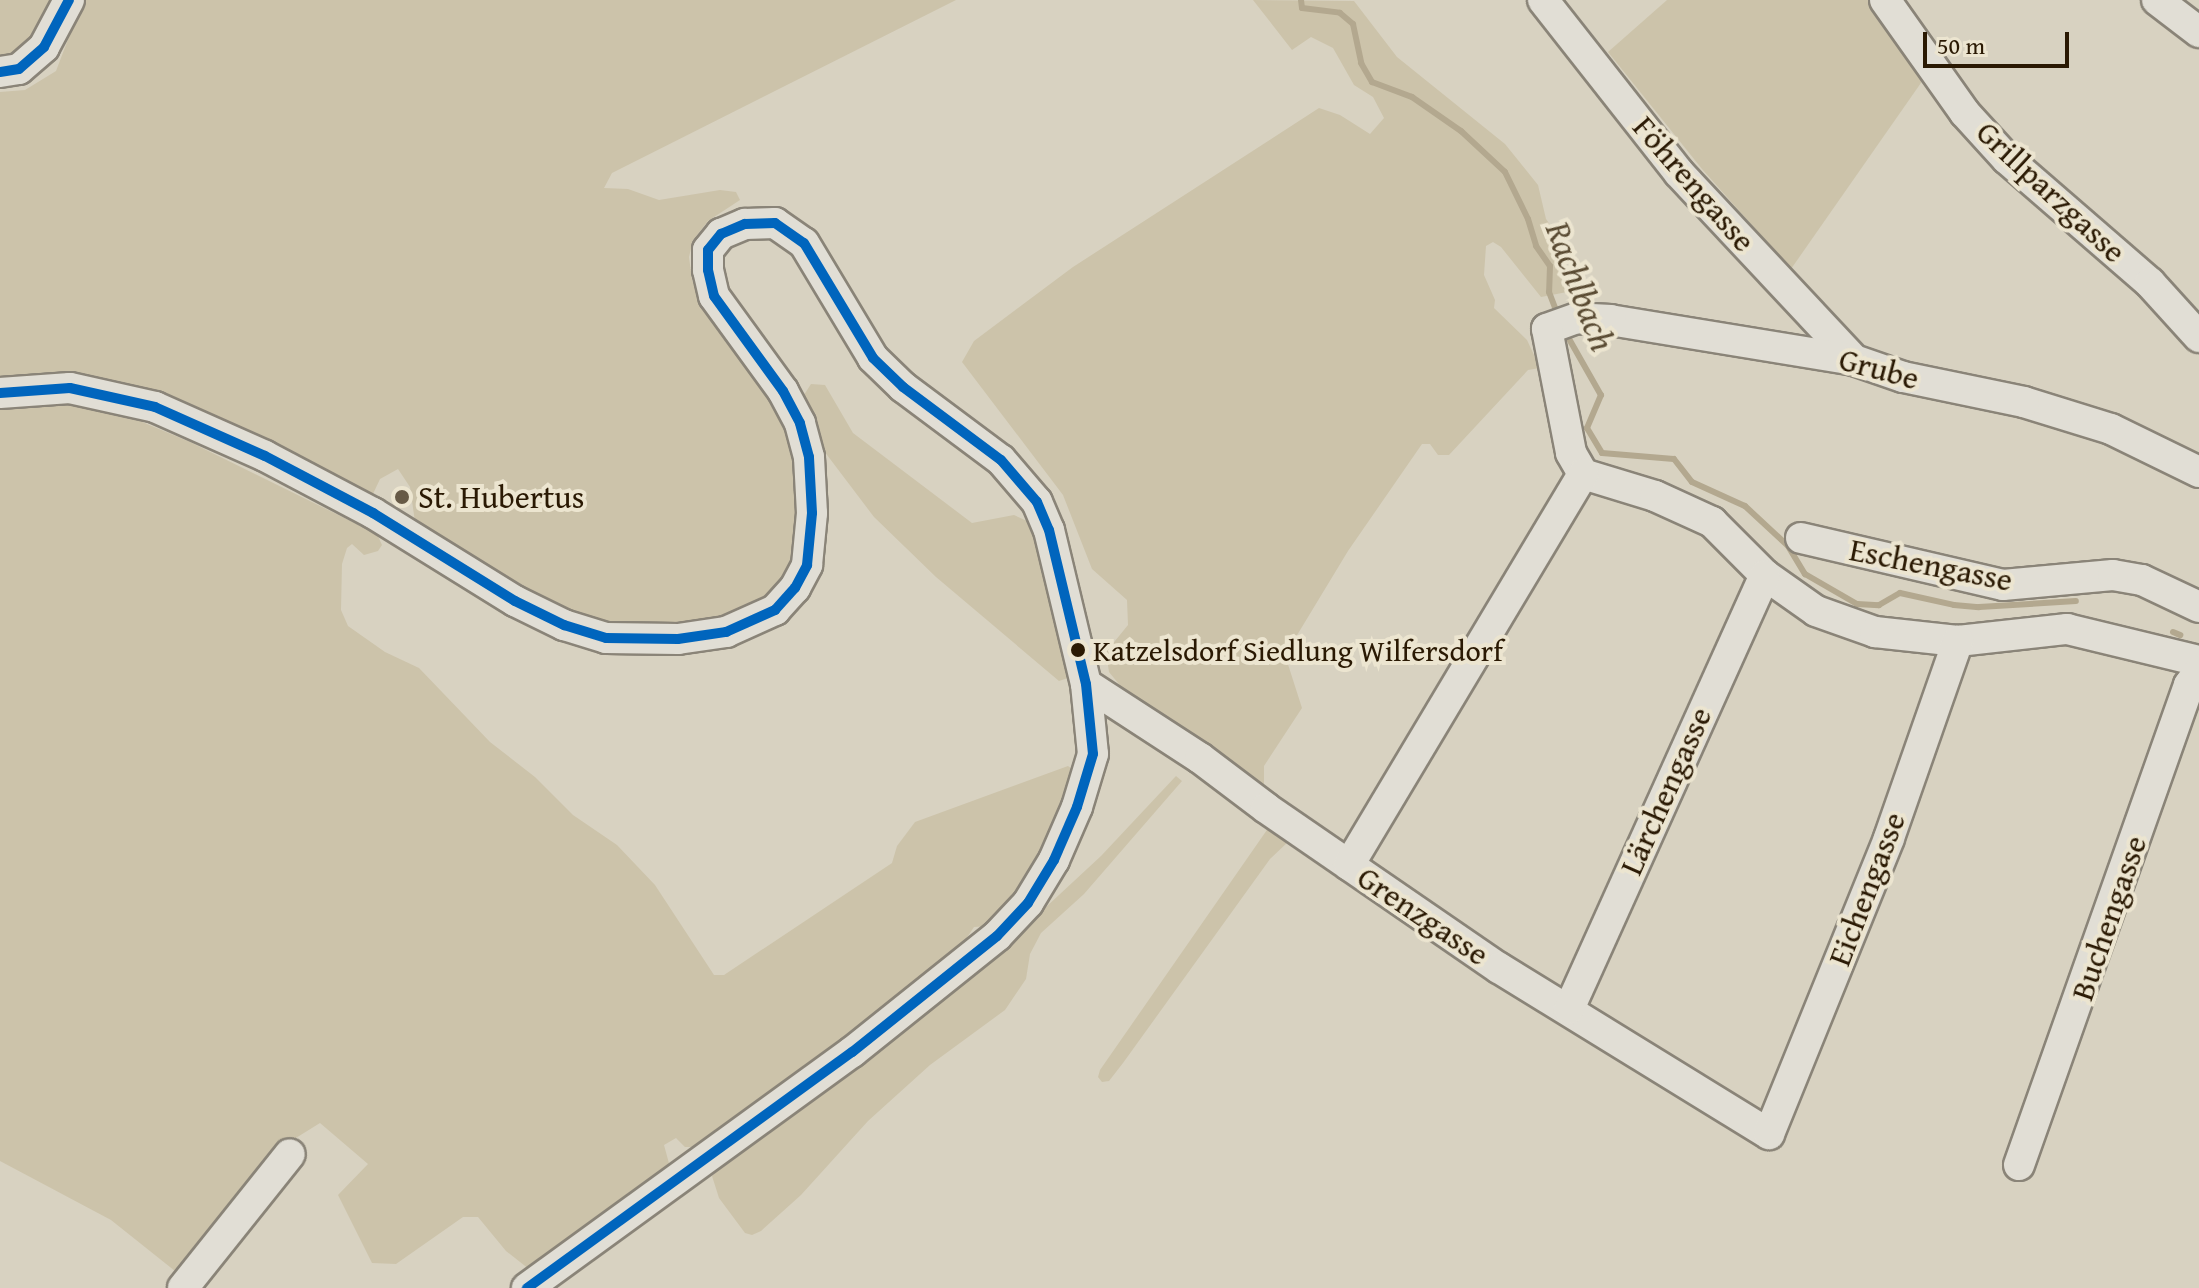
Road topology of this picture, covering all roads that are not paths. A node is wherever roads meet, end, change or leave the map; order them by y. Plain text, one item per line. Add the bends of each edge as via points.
1 (69, 0) edge
2 (1543, 0) edge
3 (1885, 0) edge
4 (2157, 0) edge
5 (2199, 32) edge
6 (0, 72) edge
7 (2199, 337) edge
8 (1854, 360) junction
9 (0, 393) edge
10 (2199, 472) edge
11 (1583, 474) junction
12 (1801, 538) dead end
13 (1765, 575) junction
14 (2199, 607) edge
15 (1958, 641) junction
16 (2199, 661) edge
17 (2199, 671) edge
18 (1086, 684) junction
19 (1349, 865) junction
20 (1569, 1009) junction
21 (1769, 1134) joint
22 (290, 1154) dead end
23 (2019, 1165) dead end
24 (183, 1288) edge
25 (527, 1288) edge

1 - 6 street via 44,47 19,69
2 - 8 street, Föhrengasse via 1679,173
3 - 7 street, Grillparzgasse via 1965,113 2007,159 2150,283
4 - 5 street
8 - 10 street, Grube via 2111,429
8 - 11 street, Grube via 1611,320 1577,318 1547,329 1571,453
9 - 18 street via 70,388 155,407 360,506 564,625 606,638 678,639 726,632 775,610 807,565 812,513 809,457 800,423 714,296 708,270 708,250 721,234 745,224 775,223 804,243 873,358 1001,460 1037,502 1049,530
11 - 13 street via 1655,496 1712,522
11 - 19 street
12 - 14 street, Eschengasse via 2003,585 2113,575 2142,580
13 - 15 street via 1816,611 1875,632
13 - 20 street, Lärchengasse
15 - 16 street via 2067,629
15 - 21 street, Eichengasse via 1889,838
17 - 23 street, Buchengasse via 2189,685
18 - 19 street, Grenzgasse
18 - 25 street via 1093,754 1054,860 1028,903 997,936 852,1052
19 - 20 street, Grenzgasse via 1499,968
20 - 21 street, Grenzgasse
22 - 24 street

